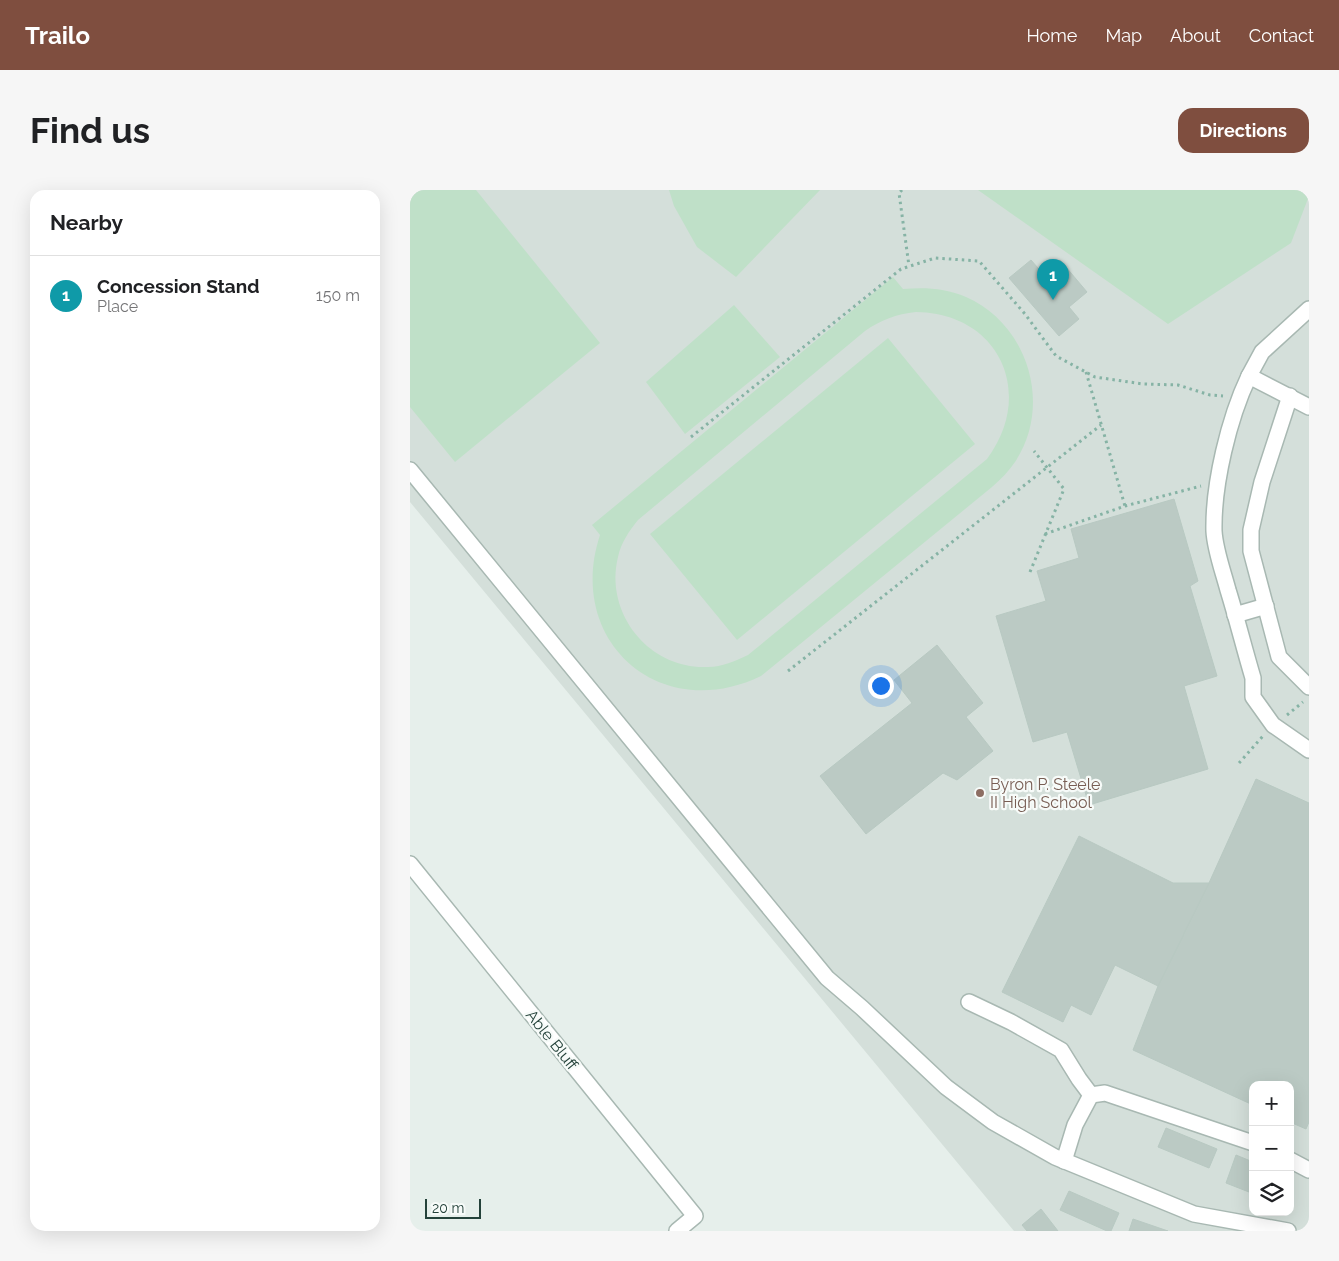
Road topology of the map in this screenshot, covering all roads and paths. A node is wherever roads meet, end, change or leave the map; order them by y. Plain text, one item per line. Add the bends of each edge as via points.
1 (902, 190) edge
2 (909, 266) junction
3 (1309, 309) edge
4 (1085, 372) junction
5 (1249, 376) junction
6 (1290, 396) junction
7 (1239, 398) junction
8 (1309, 407) edge
9 (1101, 425) junction
10 (692, 437) dead end
11 (1034, 451) dead end
12 (1047, 467) junction
13 (410, 470) edge
14 (1217, 489) junction
15 (1125, 506) junction
16 (1045, 534) junction
17 (1030, 572) dead end
18 (1266, 606) junction
19 (1235, 615) junction
20 (788, 671) dead end
21 (1309, 687) edge
22 (1309, 750) edge
23 (410, 864) edge
24 (969, 1002) dead end
25 (1091, 1095) junction
26 (1249, 1142) edge
27 (1064, 1161) junction
28 (1294, 1162) edge
29 (1309, 1170) edge
30 (677, 1231) edge
31 (1288, 1231) edge

1 - 2 path via 899,193
2 - 4 path via 935,258 979,261 1026,314 1056,356
2 - 10 path via 901,269
3 - 5 street via 1262,352
4 - 7 path via 1095,377 1178,385 1210,395
4 - 9 path
5 - 6 street
5 - 7 street
6 - 8 street
6 - 18 street via 1262,482 1251,530 1252,551
7 - 14 street
9 - 12 path
9 - 15 path
11 - 12 path
12 - 16 path via 1064,489
12 - 20 path
13 - 27 street via 827,978 946,1087 993,1122
14 - 15 path via 1202,486
14 - 19 street via 1214,532
15 - 16 path
16 - 17 path
18 - 19 street
18 - 21 street via 1279,657
19 - 22 street via 1253,678 1253,697 1273,725
23 - 30 street, Able Bluff via 694,1216
24 - 25 street via 1061,1050
25 - 26 street via 1105,1093
25 - 27 street via 1075,1125
27 - 31 street via 1194,1214
28 - 29 street

